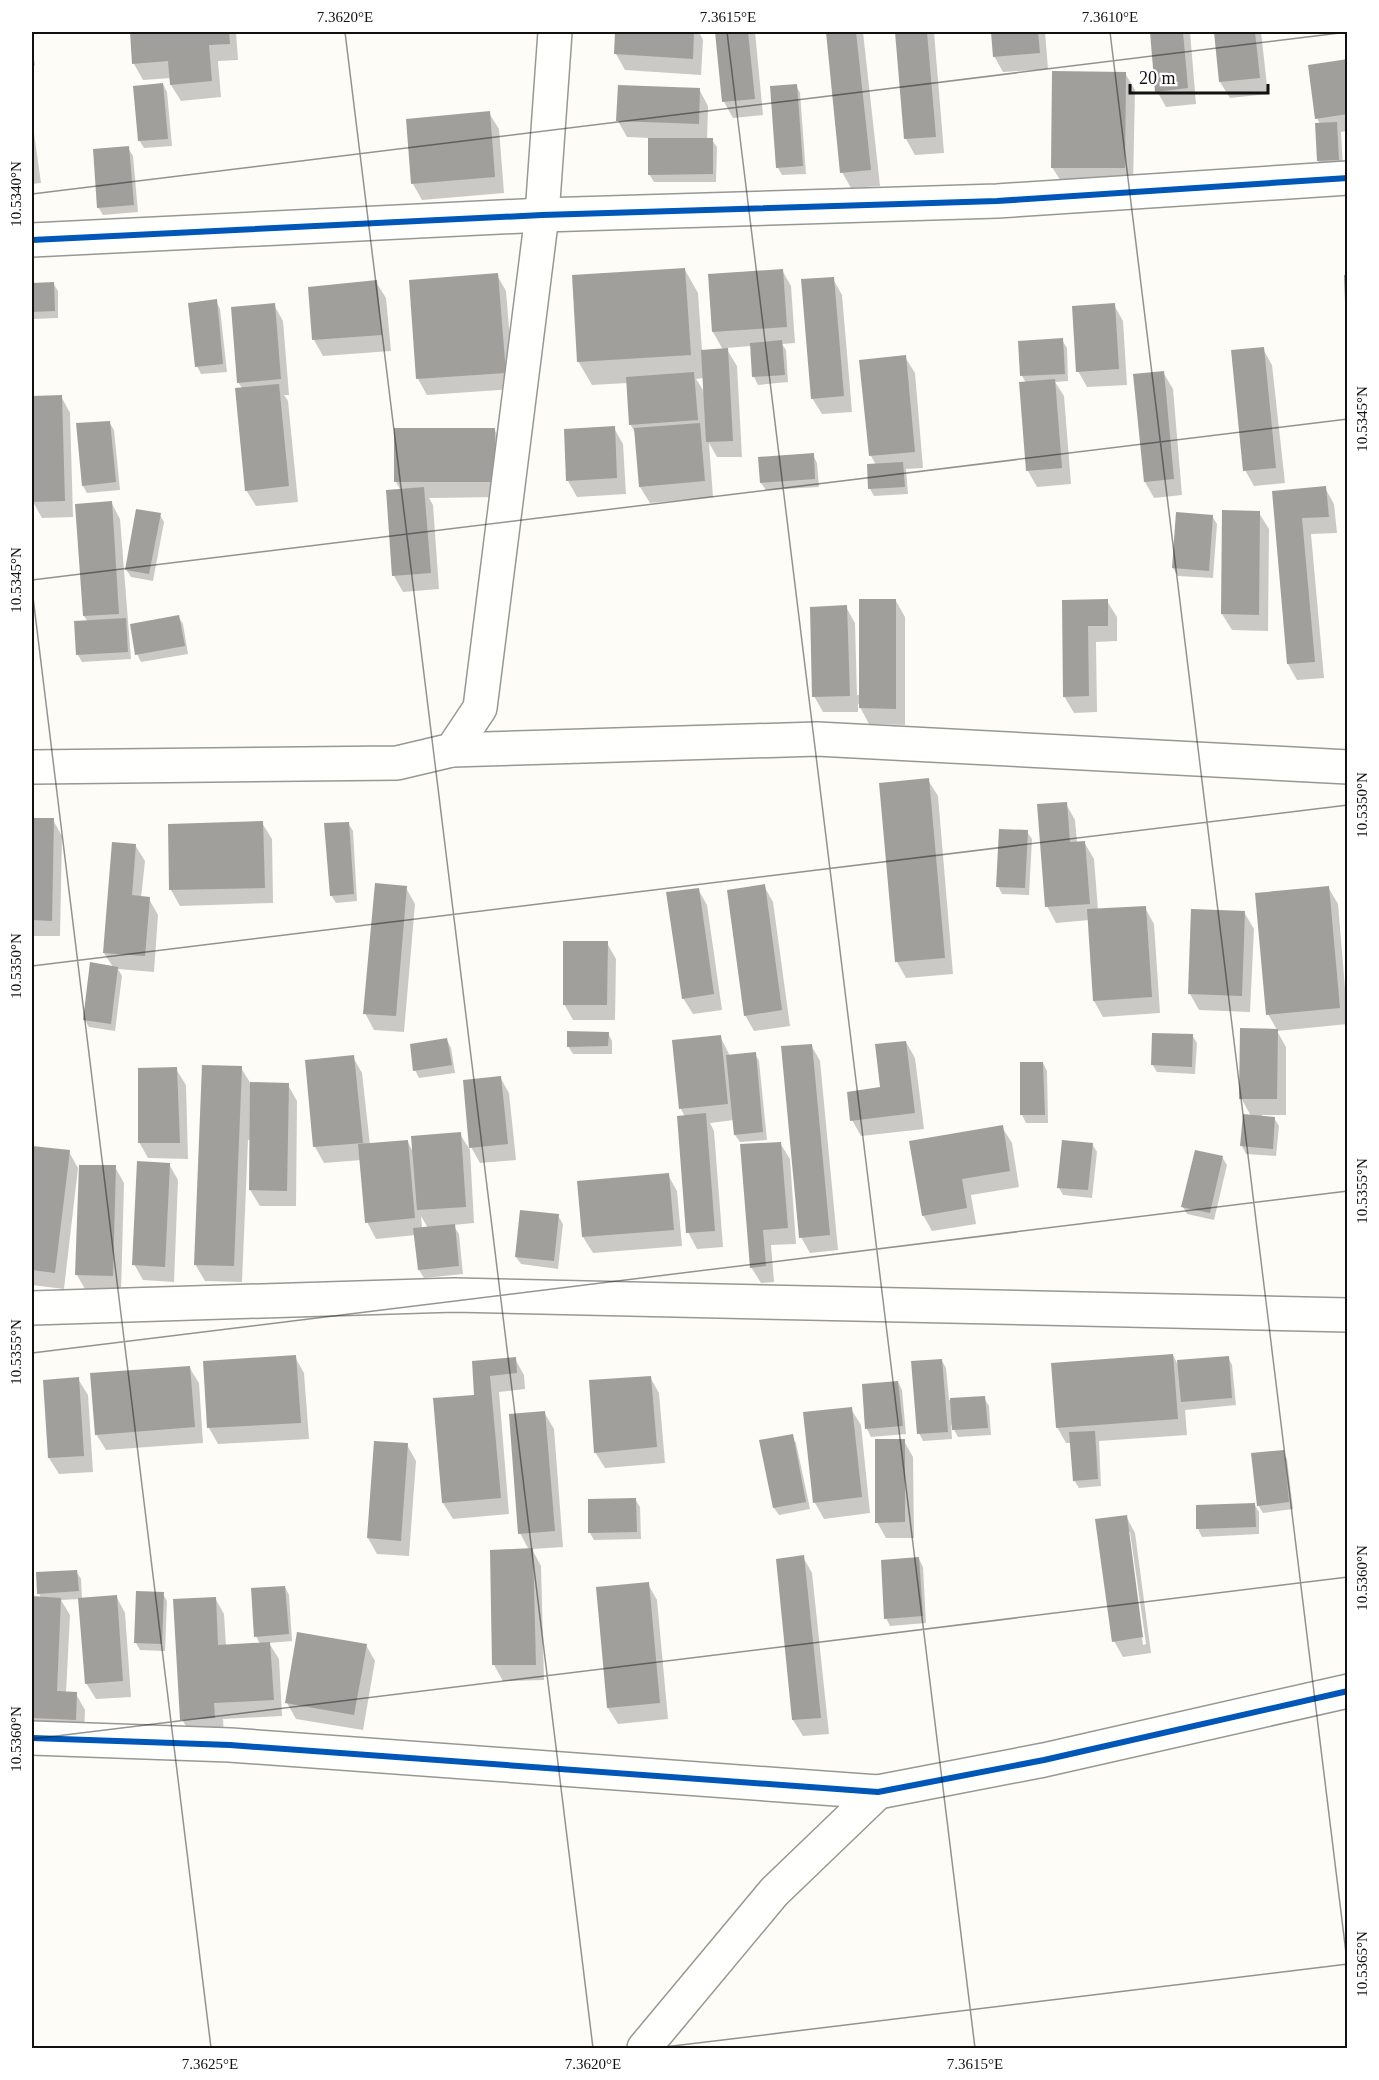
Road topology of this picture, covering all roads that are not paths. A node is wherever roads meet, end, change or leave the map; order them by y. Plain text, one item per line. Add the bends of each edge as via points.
1 (555, 32) edge
2 (1347, 178) edge
3 (542, 215) junction
4 (32, 240) edge
5 (452, 750) junction
6 (32, 767) edge
7 (1347, 767) edge
8 (32, 1308) edge
9 (1347, 1315) edge
10 (1347, 1691) edge
11 (32, 1738) edge
12 (878, 1792) junction
13 (644, 2049) edge

1 - 3 street
2 - 3 street via 997,201
3 - 4 street
3 - 5 street via 480,708
5 - 6 street via 397,763
5 - 7 street via 817,739
8 - 9 street via 454,1294
10 - 12 street via 1044,1760
11 - 12 street via 230,1745
12 - 13 street via 774,1892

